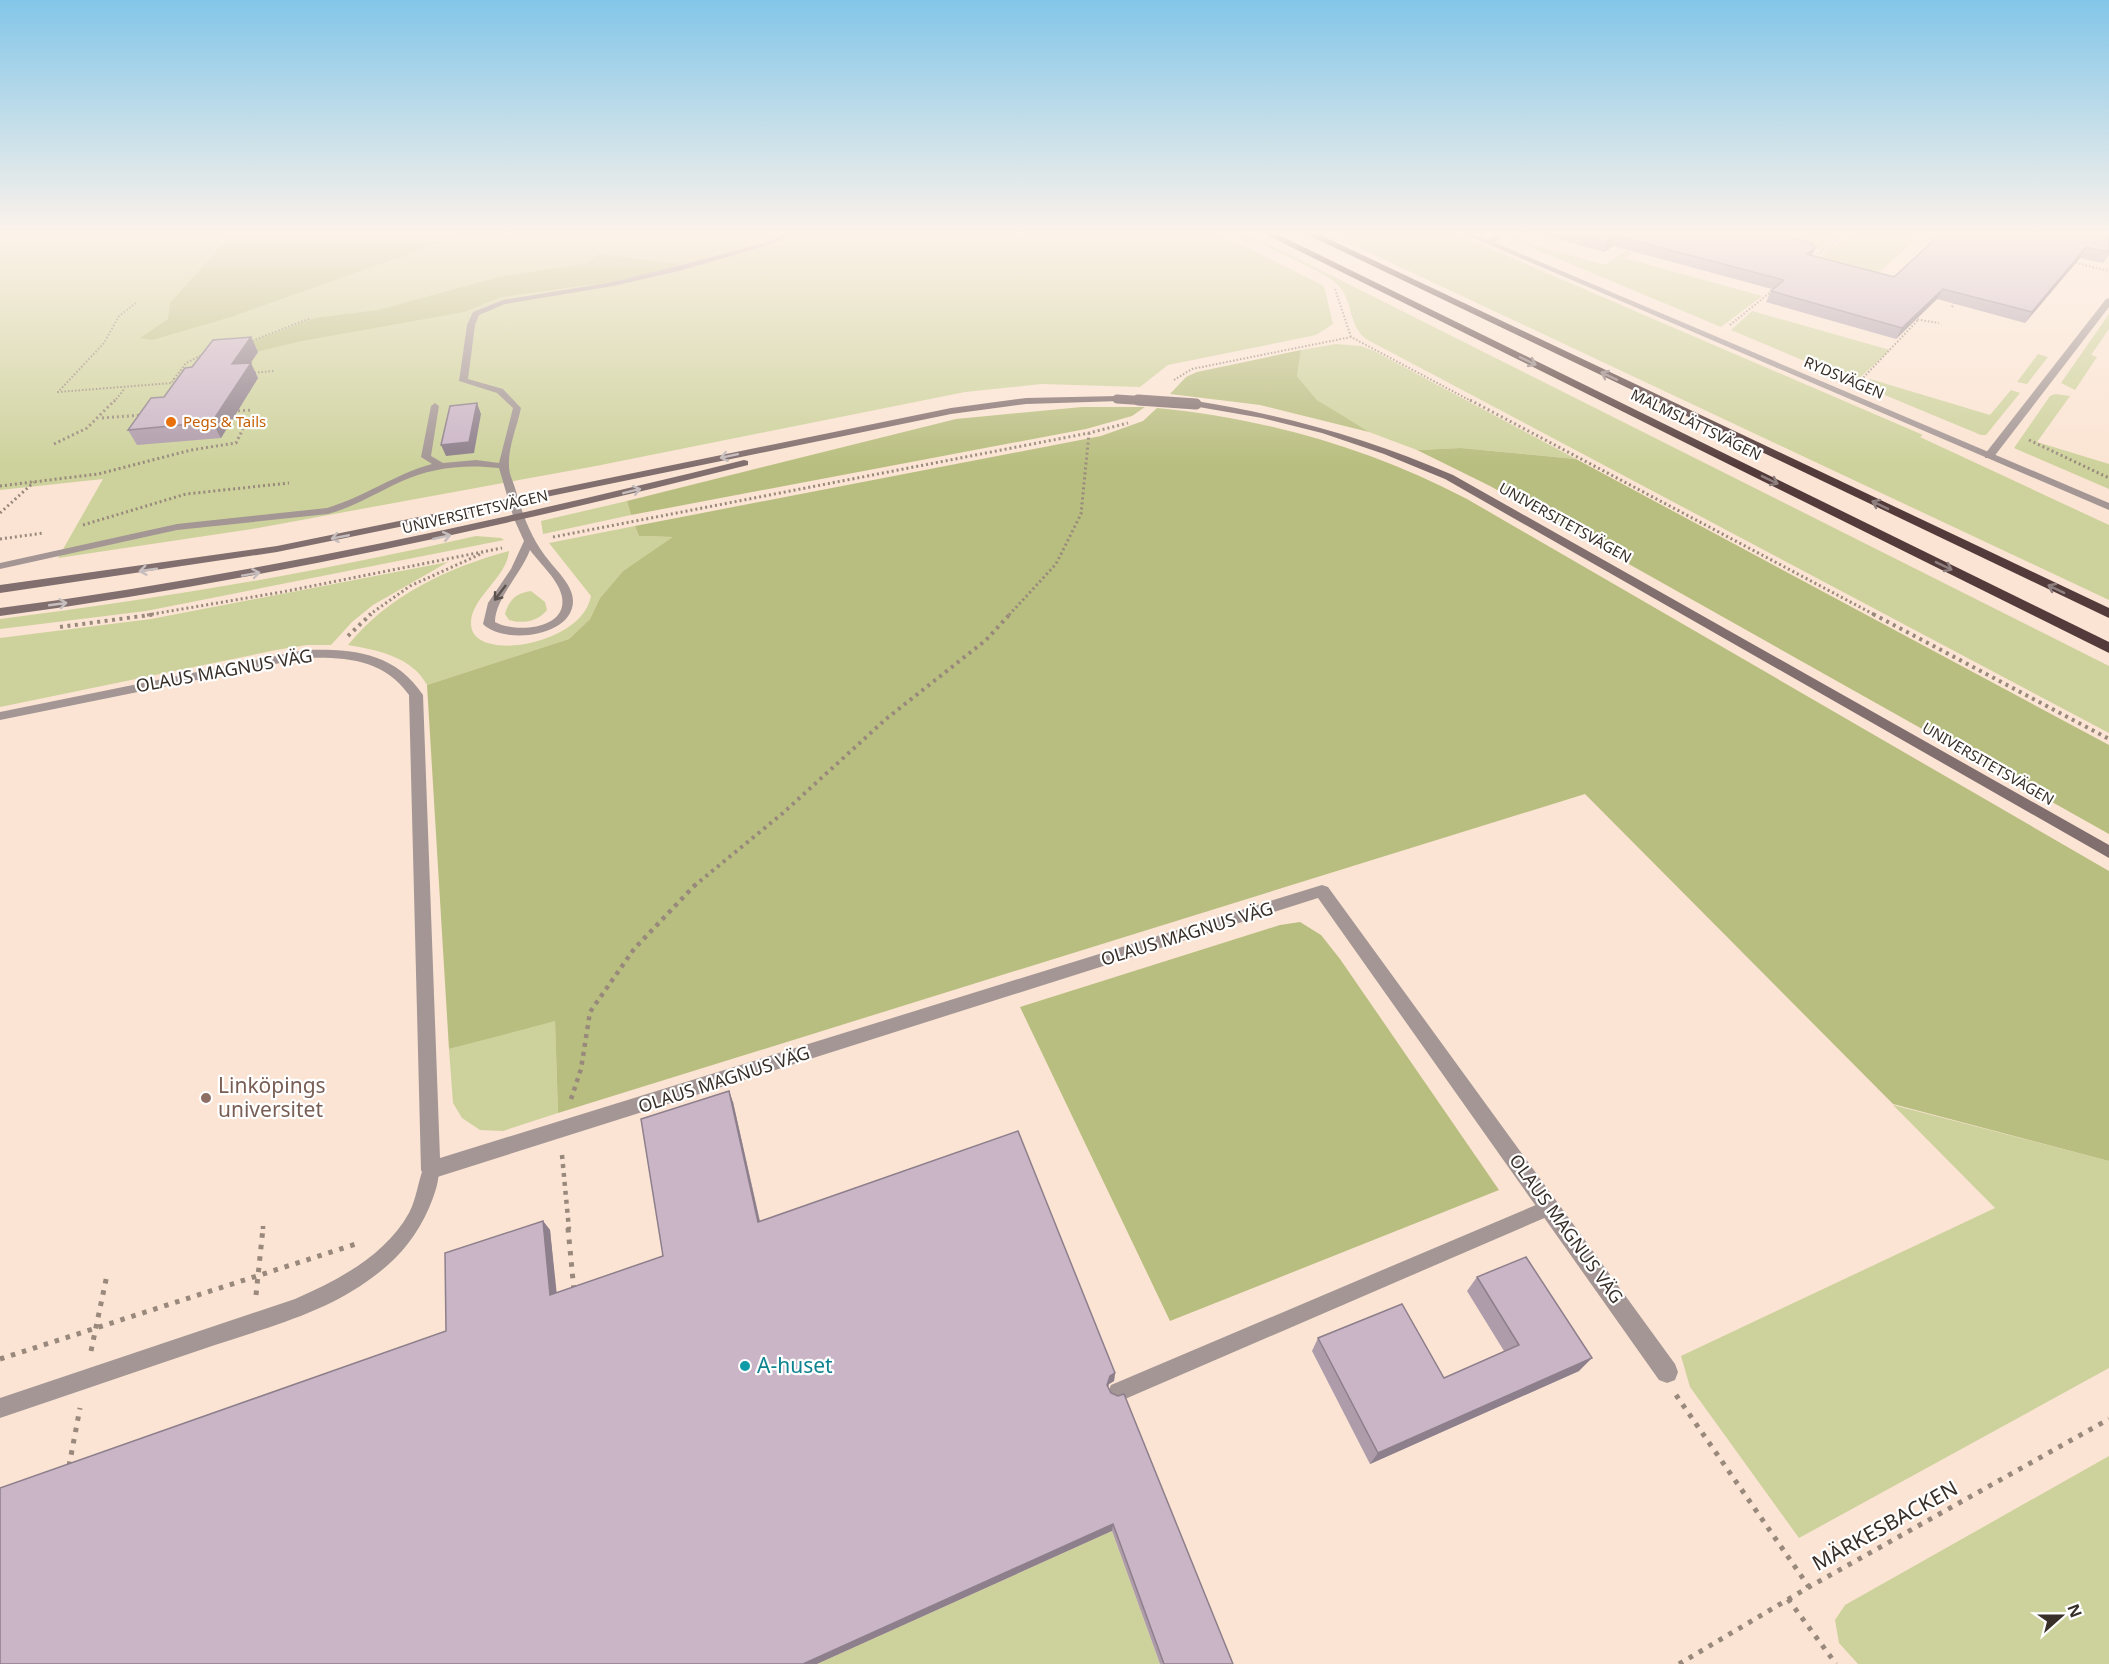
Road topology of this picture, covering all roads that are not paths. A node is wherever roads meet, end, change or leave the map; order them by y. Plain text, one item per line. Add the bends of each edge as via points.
1 (485, 311) edge
2 (1425, 311) edge
3 (1472, 311) edge
4 (1649, 311) edge
5 (2102, 311) edge
6 (435, 406) dead end
7 (951, 411) junction
8 (1989, 456) junction
9 (440, 465) junction
10 (504, 466) junction
11 (513, 502) junction
12 (2109, 507) edge
13 (517, 520) junction
14 (528, 542) junction
15 (0, 566) edge
16 (0, 589) edge
17 (0, 612) edge
18 (2109, 614) edge
19 (2109, 648) edge
20 (0, 716) edge
21 (2109, 852) edge
22 (431, 1170) junction
23 (1550, 1207) junction
24 (1667, 1372) road end
25 (1118, 1392) dead end
26 (0, 1407) edge

1 - 10 lane via 476,314 471,325 463,381 494,386 510,397 517,408
2 -> 19 highway, MALMSLÄTTSVÄGEN
18 -> 3 highway, MALMSLÄTTSVÄGEN
4 - 8 street, RYDSVÄGEN
5 - 8 street
6 - 9 lane via 426,457
7 -> 11 main road, UNIVERSITETSVÄGEN
13 -> 7 main road, UNIVERSITETSVÄGEN
7 - 21 main road, UNIVERSITETSVÄGEN, bridge via 1026,401 1117,399 1196,404 1318,427 1400,454 1449,477
8 - 12 street, RYDSVÄGEN
9 - 10 lane via 478,462
9 - 15 lane via 399,478 328,511 168,528
10 - 11 lane
11 - 13 lane
11 -> 16 main road, UNIVERSITETSVÄGEN via 277,549
13 - 14 lane
17 -> 13 main road, UNIVERSITETSVÄGEN via 277,569
14 -> 14 lane via 514,574 488,614 489,624 497,630 508,633 541,629 556,623 566,611 568,600 561,584
20 - 22 street, OLAUS MAGNUS VÄG via 305,654 359,657 400,673 416,695
22 - 23 street, OLAUS MAGNUS VÄG via 1322,891
22 - 26 lane via 425,1201 411,1227 386,1257 332,1293
23 - 24 street, OLAUS MAGNUS VÄG
23 - 25 lane

